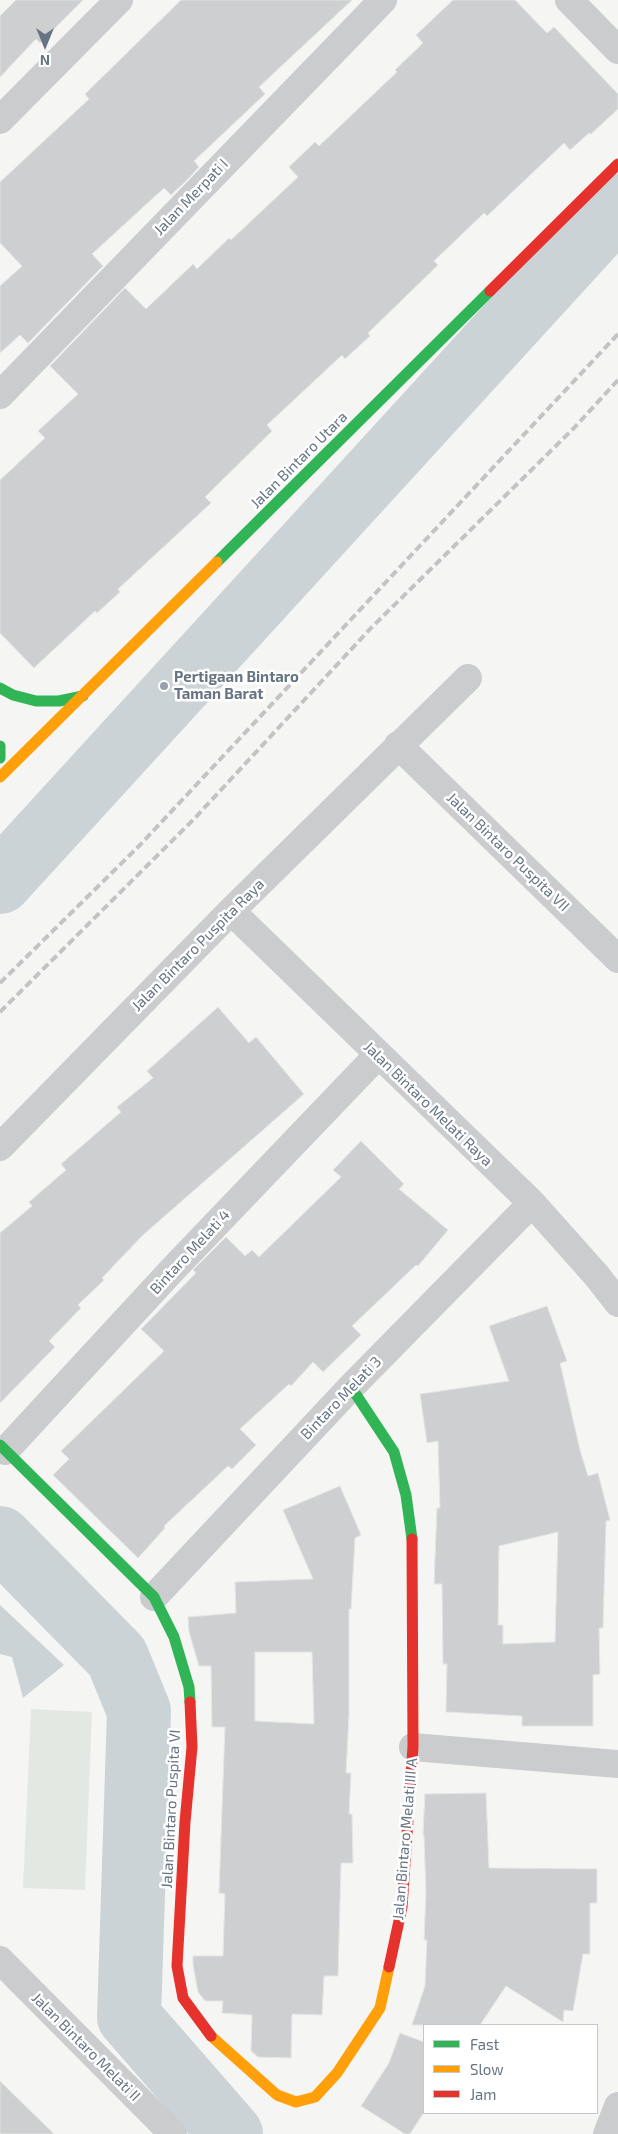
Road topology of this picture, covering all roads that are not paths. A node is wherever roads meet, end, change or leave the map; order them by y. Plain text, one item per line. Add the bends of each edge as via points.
1 (119, 0) edge
2 (383, 0) edge
3 (569, 0) edge
4 (618, 50) edge
5 (0, 120) edge
6 (618, 164) edge
7 (0, 395) edge
8 (468, 678) dead end
9 (0, 688) edge
10 (83, 696) junction
11 (398, 745) junction
12 (0, 746) edge
13 (0, 758) edge
14 (0, 778) edge
15 (231, 911) junction
16 (618, 959) edge
17 (378, 1055) junction
18 (0, 1147) edge
19 (532, 1203) junction
20 (618, 1303) edge
21 (351, 1387) junction
22 (3, 1448) edge
23 (154, 1597) junction
24 (413, 1748) junction
25 (618, 1764) edge
26 (0, 1960) edge
27 (296, 2102) joint
28 (618, 2106) edge
29 (173, 2134) edge
30 (607, 2134) edge

1 - 5 street
2 - 7 street, Jalan Merpati I
3 - 4 street
6 - 10 street, Jalan Bintaro Utara
8 - 11 street, Jalan Bintaro Puspita Raya
9 - 10 street via 36,701
10 - 14 street, Jalan Bintaro Utara
11 - 15 street, Jalan Bintaro Puspita Raya
11 - 16 street, Jalan Bintaro Puspita VII
12 - 13 street
15 - 17 street, Jalan Bintaro Melati Raya
15 - 18 street, Jalan Bintaro Puspita Raya
17 - 19 street, Jalan Bintaro Melati Raya
17 - 22 street, Bintaro Melati 4
19 - 20 street, Jalan Bintaro Melati Raya
19 - 21 street, Bintaro Melati 3
21 - 23 street, Bintaro Melati 3
21 - 24 street, Jalan Bintaro Melati III A via 394,1452 406,1494 412,1549
22 - 23 street, Jalan Bintaro Puspita VI
23 - 27 street, Jalan Bintaro Puspita VI via 174,1637 189,1687 192,1747 177,1966 183,1998 212,2037 277,2095
24 - 25 street, Jalan Bintaro Melati III A
24 - 27 street, Jalan Bintaro Melati III A via 402,1907 380,2008 337,2073 316,2097
26 - 29 street, Jalan Bintaro Melati II
28 - 30 street

